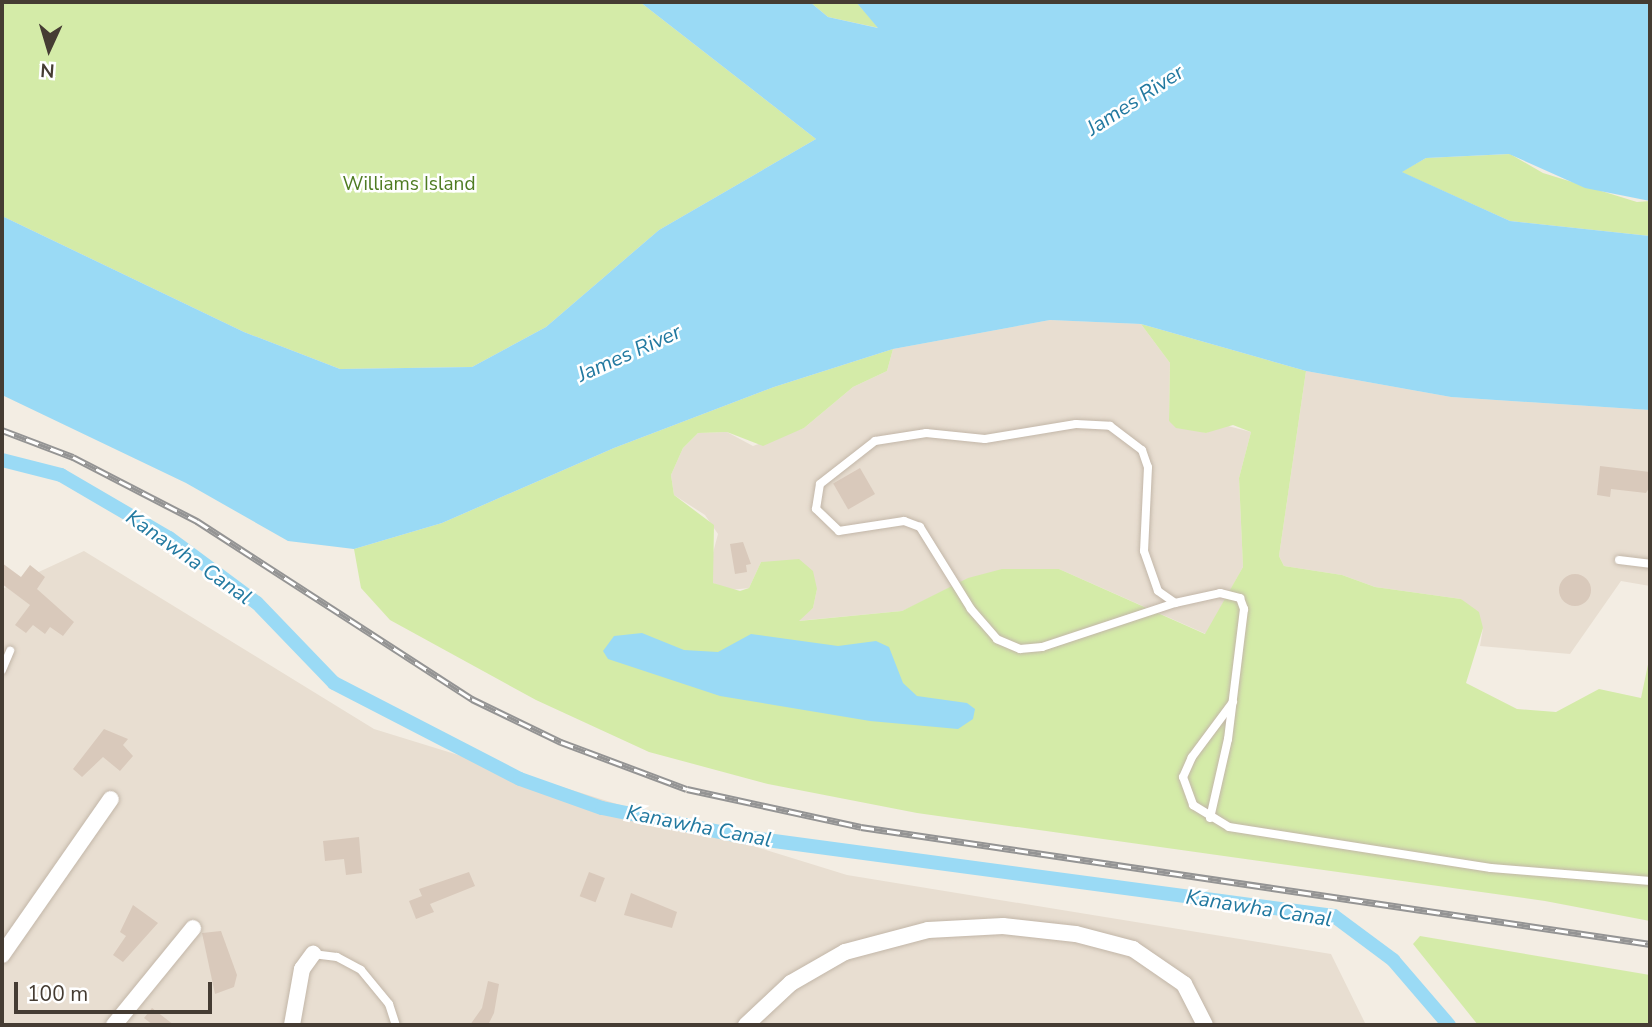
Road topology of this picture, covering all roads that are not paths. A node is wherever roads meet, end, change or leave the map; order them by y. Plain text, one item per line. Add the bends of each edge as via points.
1 (1619, 560) dead end
2 (1650, 564) edge
3 (1175, 603) junction
4 (10, 651) dead end
5 (2, 670) edge
6 (1233, 702) junction
7 (111, 799) dead end
8 (1210, 818) junction
9 (1650, 881) edge
10 (193, 928) dead end
11 (2, 954) edge
12 (313, 954) joint
13 (114, 1025) edge
14 (292, 1025) edge
15 (396, 1025) edge
16 (746, 1025) edge
17 (1205, 1025) edge

1 - 2 lane
3 - 3 lane via 1042,648 1020,649 997,639 971,609 920,527 904,521 839,531 816,509 816,492 852,454 875,441 926,433 985,439 1076,424 1110,426 1135,440 1146,459 1144,551 1158,591
3 - 6 lane via 1215,593 1240,598 1246,624
4 - 5 lane
6 - 8 lane
6 - 8 lane via 1192,757 1183,778 1193,805
7 - 11 street
8 - 9 lane via 1252,832 1490,868
10 - 13 street
12 - 14 street via 302,969
12 - 15 lane via 337,957 361,970 389,1004
16 - 17 street via 821,964 875,942 928,930 1003,926 1076,934 1133,949 1162,965 1193,995

